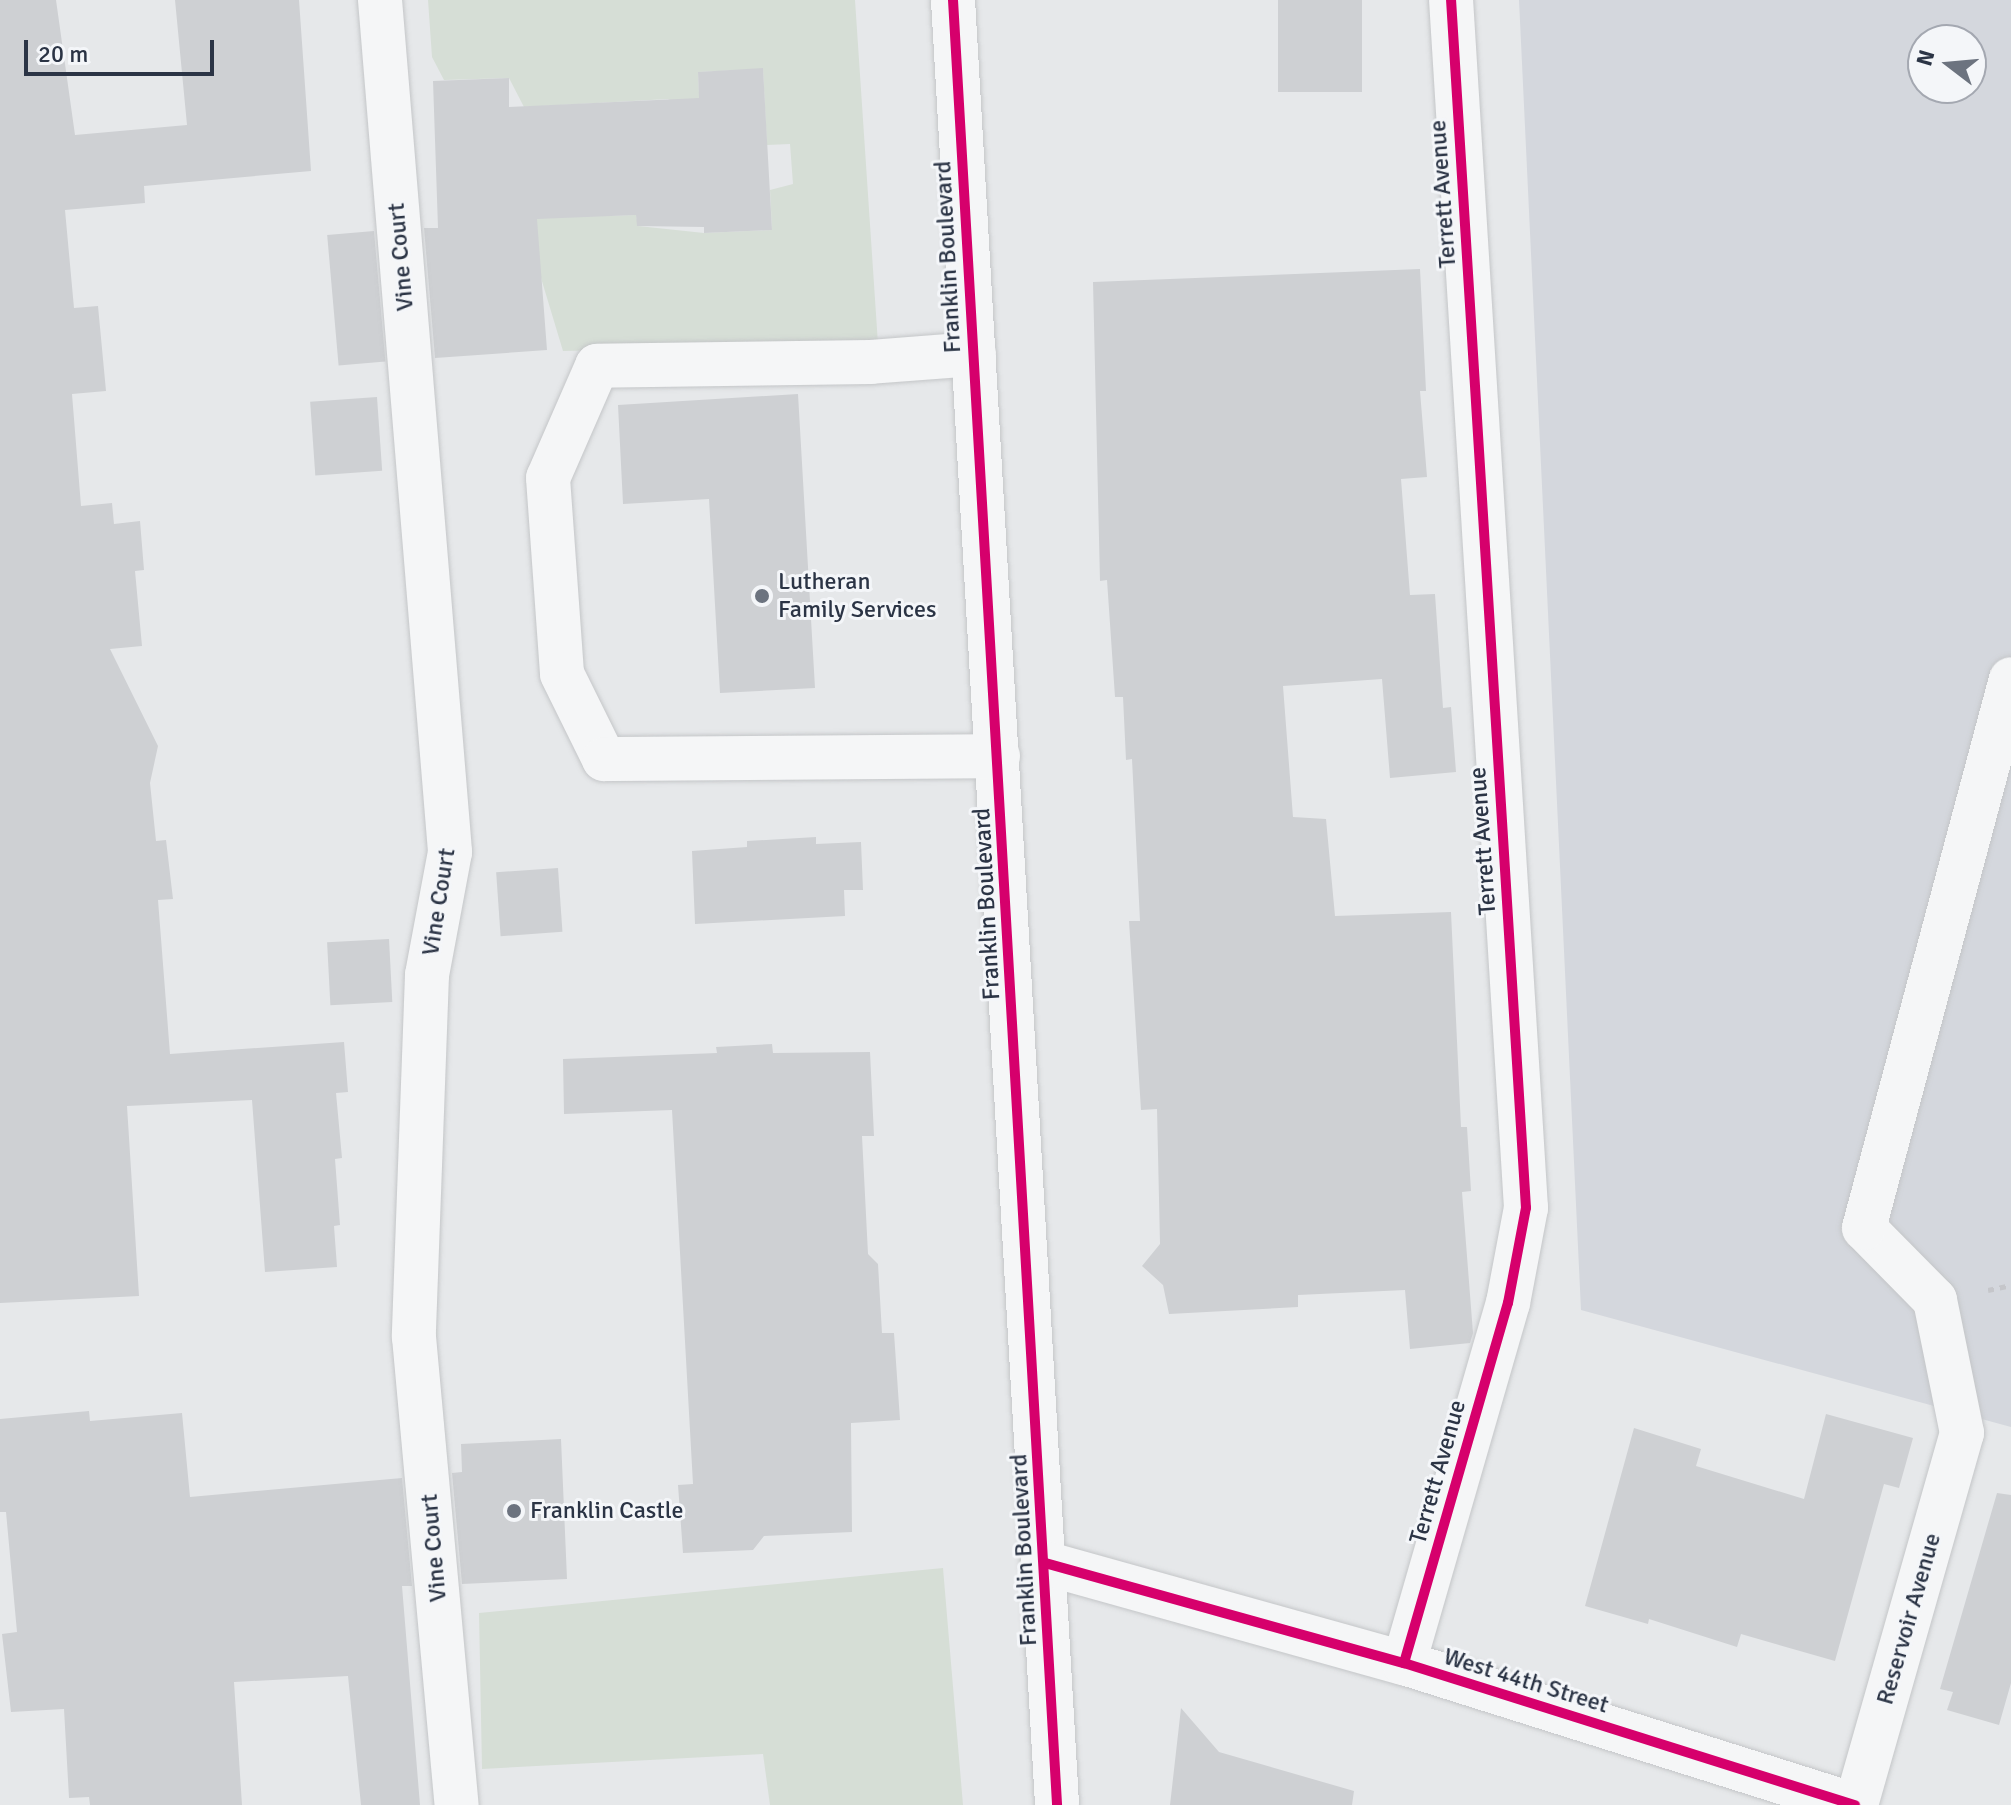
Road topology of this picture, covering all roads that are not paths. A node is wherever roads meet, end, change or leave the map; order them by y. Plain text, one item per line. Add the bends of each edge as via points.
1 (380, 0) edge
2 (953, 0) edge
3 (1451, 0) edge
4 (974, 354) junction
5 (2011, 679) edge
6 (998, 756) junction
7 (1045, 1563) junction
8 (1404, 1663) junction
9 (457, 1805) edge
10 (1057, 1805) edge
11 (1855, 1805) edge

1 - 9 street, Vine Court via 450,852 427,975 414,1337
2 - 4 street, Franklin Boulevard
3 - 8 street, Terrett Avenue via 1526,1208 1508,1303
4 - 6 street, Franklin Boulevard
4 - 6 street via 871,362 597,366 548,478 562,674 604,759
5 - 11 street, Reservoir Avenue via 1864,1228 1935,1300 1962,1433
6 - 7 street, Franklin Boulevard
7 - 8 street, West 44th Street
7 - 10 street, Franklin Boulevard
8 - 11 street, West 44th Street

